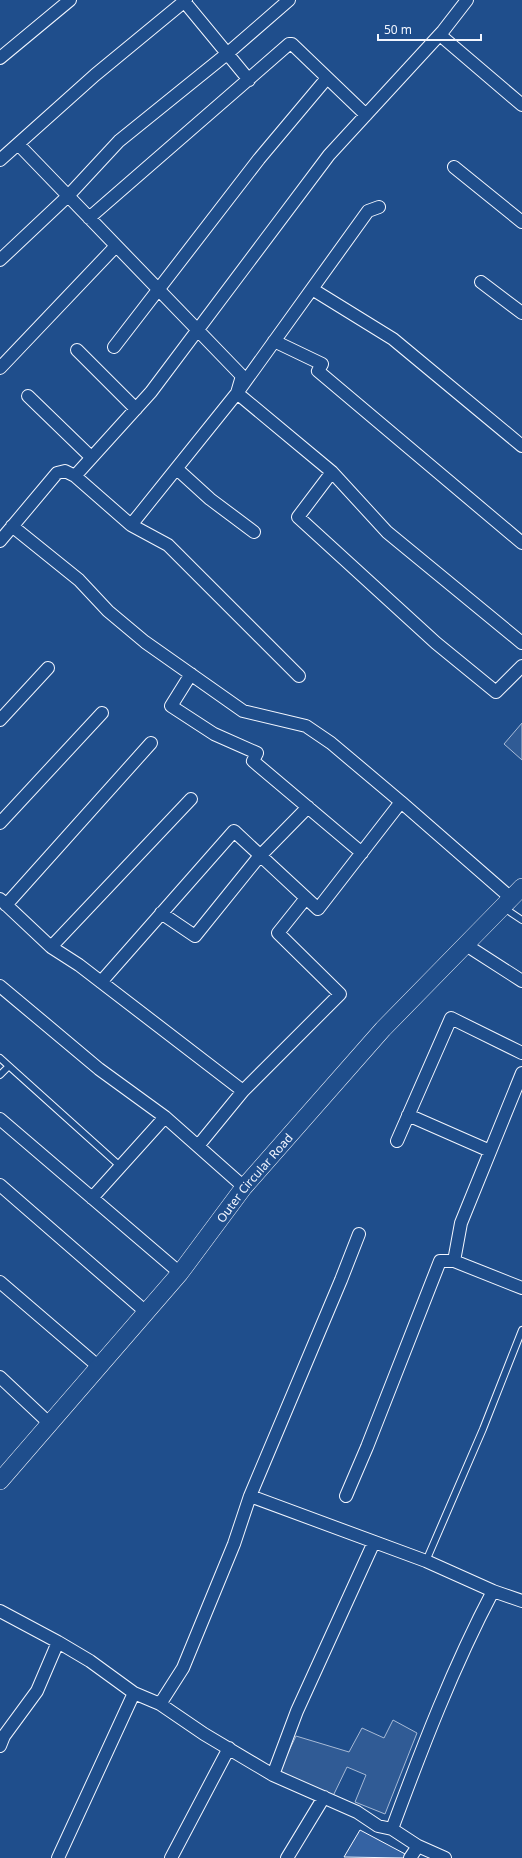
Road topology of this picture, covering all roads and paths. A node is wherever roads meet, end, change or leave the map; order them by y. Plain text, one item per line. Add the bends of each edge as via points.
1 (70, 0) edge
2 (289, 0) edge
3 (467, 0) edge
4 (185, 1) edge
5 (440, 35) junction
6 (228, 53) junction
7 (0, 58) edge
8 (327, 78) junction
9 (249, 80) junction
10 (522, 105) edge
11 (366, 115) junction
12 (18, 144) junction
13 (0, 160) edge
14 (454, 167) dead end
15 (68, 196) junction
16 (379, 207) dead end
17 (89, 218) junction
18 (522, 222) edge
19 (116, 246) junction
20 (0, 260) edge
21 (481, 282) dead end
22 (312, 288) junction
23 (159, 290) junction
24 (522, 313) edge
25 (198, 331) junction
26 (274, 341) junction
27 (114, 347) dead end
28 (77, 350) dead end
29 (0, 368) edge
30 (237, 393) junction
31 (28, 396) dead end
32 (136, 409) junction
33 (522, 446) edge
34 (91, 457) junction
35 (177, 469) junction
36 (332, 472) junction
37 (75, 476) junction
38 (131, 525) junction
39 (12, 526) junction
40 (254, 532) dead end
41 (0, 541) edge
42 (521, 541) edge
43 (522, 643) edge
44 (522, 666) edge
45 (48, 668) dead end
46 (191, 674) junction
47 (299, 676) dead end
48 (102, 713) dead end
49 (0, 720) edge
50 (151, 743) dead end
51 (191, 799) dead end
52 (401, 802) junction
53 (308, 807) junction
54 (0, 823) edge
55 (362, 852) junction
56 (260, 856) junction
57 (512, 897) edge
58 (306, 898) junction
59 (3, 902) edge
60 (161, 913) junction
61 (522, 920) edge
62 (466, 945) junction
63 (50, 947) junction
64 (522, 981) edge
65 (100, 982) junction
66 (0, 986) edge
67 (522, 1053) edge
68 (0, 1058) edge
69 (9, 1066) junction
70 (522, 1073) edge
71 (0, 1075) edge
72 (243, 1091) junction
73 (408, 1115) junction
74 (165, 1117) junction
75 (0, 1119) edge
76 (397, 1141) dead end
77 (198, 1146) junction
78 (490, 1151) junction
79 (120, 1166) junction
80 (0, 1185) edge
81 (244, 1187) junction
82 (92, 1198) junction
83 (359, 1234) dead end
84 (454, 1261) junction
85 (180, 1273) junction
86 (0, 1282) edge
87 (522, 1288) edge
88 (146, 1312) junction
89 (522, 1330) edge
90 (99, 1367) junction
91 (0, 1377) edge
92 (49, 1423) junction
93 (0, 1481) edge
94 (250, 1496) junction
95 (346, 1496) dead end
96 (374, 1542) junction
97 (426, 1561) junction
98 (493, 1591) junction
99 (522, 1601) edge
100 (0, 1611) edge
101 (58, 1642) junction
102 (134, 1693) junction
103 (160, 1704) junction
104 (1, 1738) edge
105 (229, 1748) junction
106 (273, 1775) junction
107 (324, 1797) junction
108 (392, 1829) junction
109 (418, 1846) junction
110 (58, 1858) edge
111 (171, 1858) edge
112 (287, 1858) edge
113 (410, 1858) edge
114 (445, 1858) edge

1 - 7 street
2 - 6 street
3 - 5 street
4 - 6 street
4 - 12 street via 95,75
5 - 10 street
5 - 11 street
6 - 9 street
6 - 15 street via 119,141
8 - 9 street via 292,44 289,44
8 - 11 street
8 - 23 street via 259,159
9 - 17 street
11 - 25 street via 329,155
12 - 13 street
12 - 15 street
14 - 18 street
15 - 17 street
15 - 20 street
16 - 22 street via 368,210
17 - 19 street
19 - 23 street
19 - 29 street
21 - 24 street
22 - 26 street
22 - 33 street via 393,339
23 - 25 street
23 - 27 street
25 - 30 street via 242,376
25 - 32 street
26 - 30 street
26 - 42 street via 322,364 318,371
28 - 32 street
30 - 35 street
30 - 36 street
31 - 34 street
32 - 34 street
34 - 37 street
35 - 38 street
35 - 40 street via 210,499
36 - 43 street via 387,532
36 - 44 street via 298,517 436,643 496,692
37 - 38 street
37 - 39 street via 65,471 57,473
38 - 47 street via 168,544
39 - 41 street
39 - 46 street via 79,580 129,629
45 - 49 street
46 - 52 street via 243,711 306,726 331,743
46 - 53 street via 171,706 214,734 258,753 253,761
48 - 54 street
50 - 59 street
51 - 63 street
52 - 55 street
52 - 57 street
53 - 55 street
53 - 56 street
55 - 58 street via 318,908
56 - 58 street
56 - 60 street via 194,936
56 - 60 street via 234,831
57 - 61 lane
57 - 62 main road, Outer Circular Road
58 - 72 street via 278,934 340,994
59 - 63 street
60 - 65 street
62 - 64 street
62 - 81 main road, Outer Circular Road via 383,1029
63 - 65 street via 80,965
65 - 72 street
66 - 74 street via 99,1068
67 - 73 street via 451,1018
68 - 69 lane
69 - 71 lane
69 - 79 lane
70 - 78 street
72 - 77 street
73 - 76 street
73 - 78 street
74 - 77 street
74 - 79 street
75 - 82 street
77 - 81 street
78 - 84 street via 461,1223
79 - 82 street
80 - 88 street
81 - 85 main road, Outer Circular Road
82 - 85 street
83 - 94 street
84 - 87 street
84 - 95 street via 440,1262
85 - 88 main road, Outer Circular Road
86 - 90 street
88 - 90 main road, Outer Circular Road
89 - 97 lane
90 - 92 main road, Outer Circular Road
91 - 92 street
92 - 93 main road, Outer Circular Road
94 - 96 street
94 - 103 street via 234,1544 183,1668
96 - 97 street
96 - 106 street via 297,1711
97 - 98 street
98 - 99 street
98 - 108 street via 472,1631
100 - 101 street
101 - 102 street via 90,1661
101 - 104 street via 37,1691
102 - 103 street
102 - 110 street
103 - 105 street
105 - 106 street
105 - 111 street
106 - 107 street
107 - 108 street via 357,1812 378,1826
107 - 112 street
108 - 109 street
109 - 113 street
109 - 114 street

